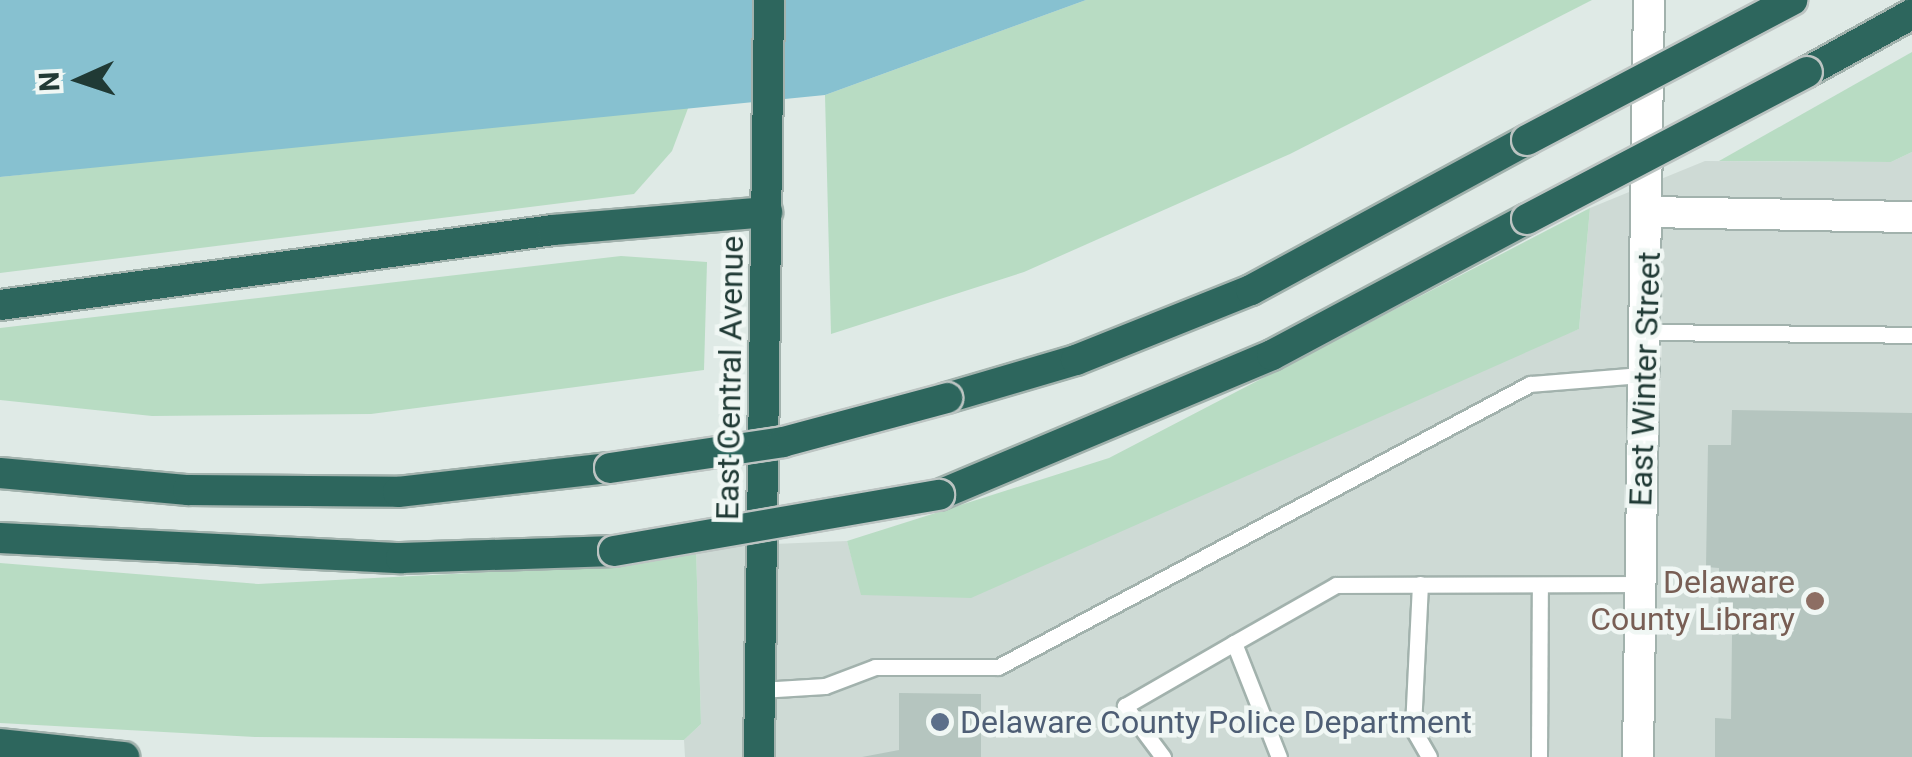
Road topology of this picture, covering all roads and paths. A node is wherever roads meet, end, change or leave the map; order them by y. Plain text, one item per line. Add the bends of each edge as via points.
1 (769, 0) edge
2 (1649, 0) edge
3 (1792, 0) edge
4 (1912, 14) edge
5 (767, 212) junction
6 (1649, 212) junction
7 (1912, 218) edge
8 (0, 304) edge
9 (1645, 332) junction
10 (1912, 335) edge
11 (1643, 374) junction
12 (0, 473) edge
13 (0, 538) edge
14 (1420, 584) junction
15 (1640, 584) junction
16 (1540, 585) junction
17 (1234, 643) junction
18 (760, 690) junction
19 (0, 744) edge
20 (124, 757) edge
21 (759, 757) edge
22 (1163, 757) edge
23 (1279, 757) edge
24 (1429, 757) edge
25 (1539, 757) edge
26 (1638, 757) edge

1 - 5 highway, East Central Avenue
2 - 6 street, East Winter Street
3 - 12 highway, bridge via 1252,290 1076,360 783,442 398,492 188,490
4 - 13 highway, bridge via 1272,355 939,495 614,551 402,558
5 - 8 highway via 553,230
5 - 18 highway, East Central Avenue
6 - 7 street
6 - 9 street, East Winter Street
9 - 10 lane
9 - 11 street, East Winter Street
11 - 15 street, East Winter Street
11 - 18 lane via 1530,384 998,666 875,668 825,686
14 - 16 lane
14 - 17 lane via 1336,585
14 - 24 lane via 1413,728
15 - 16 lane
15 - 26 street, East Winter Street
16 - 25 lane
17 - 22 lane via 1125,706
17 - 23 lane
18 - 21 highway, East Central Avenue
19 - 20 highway

